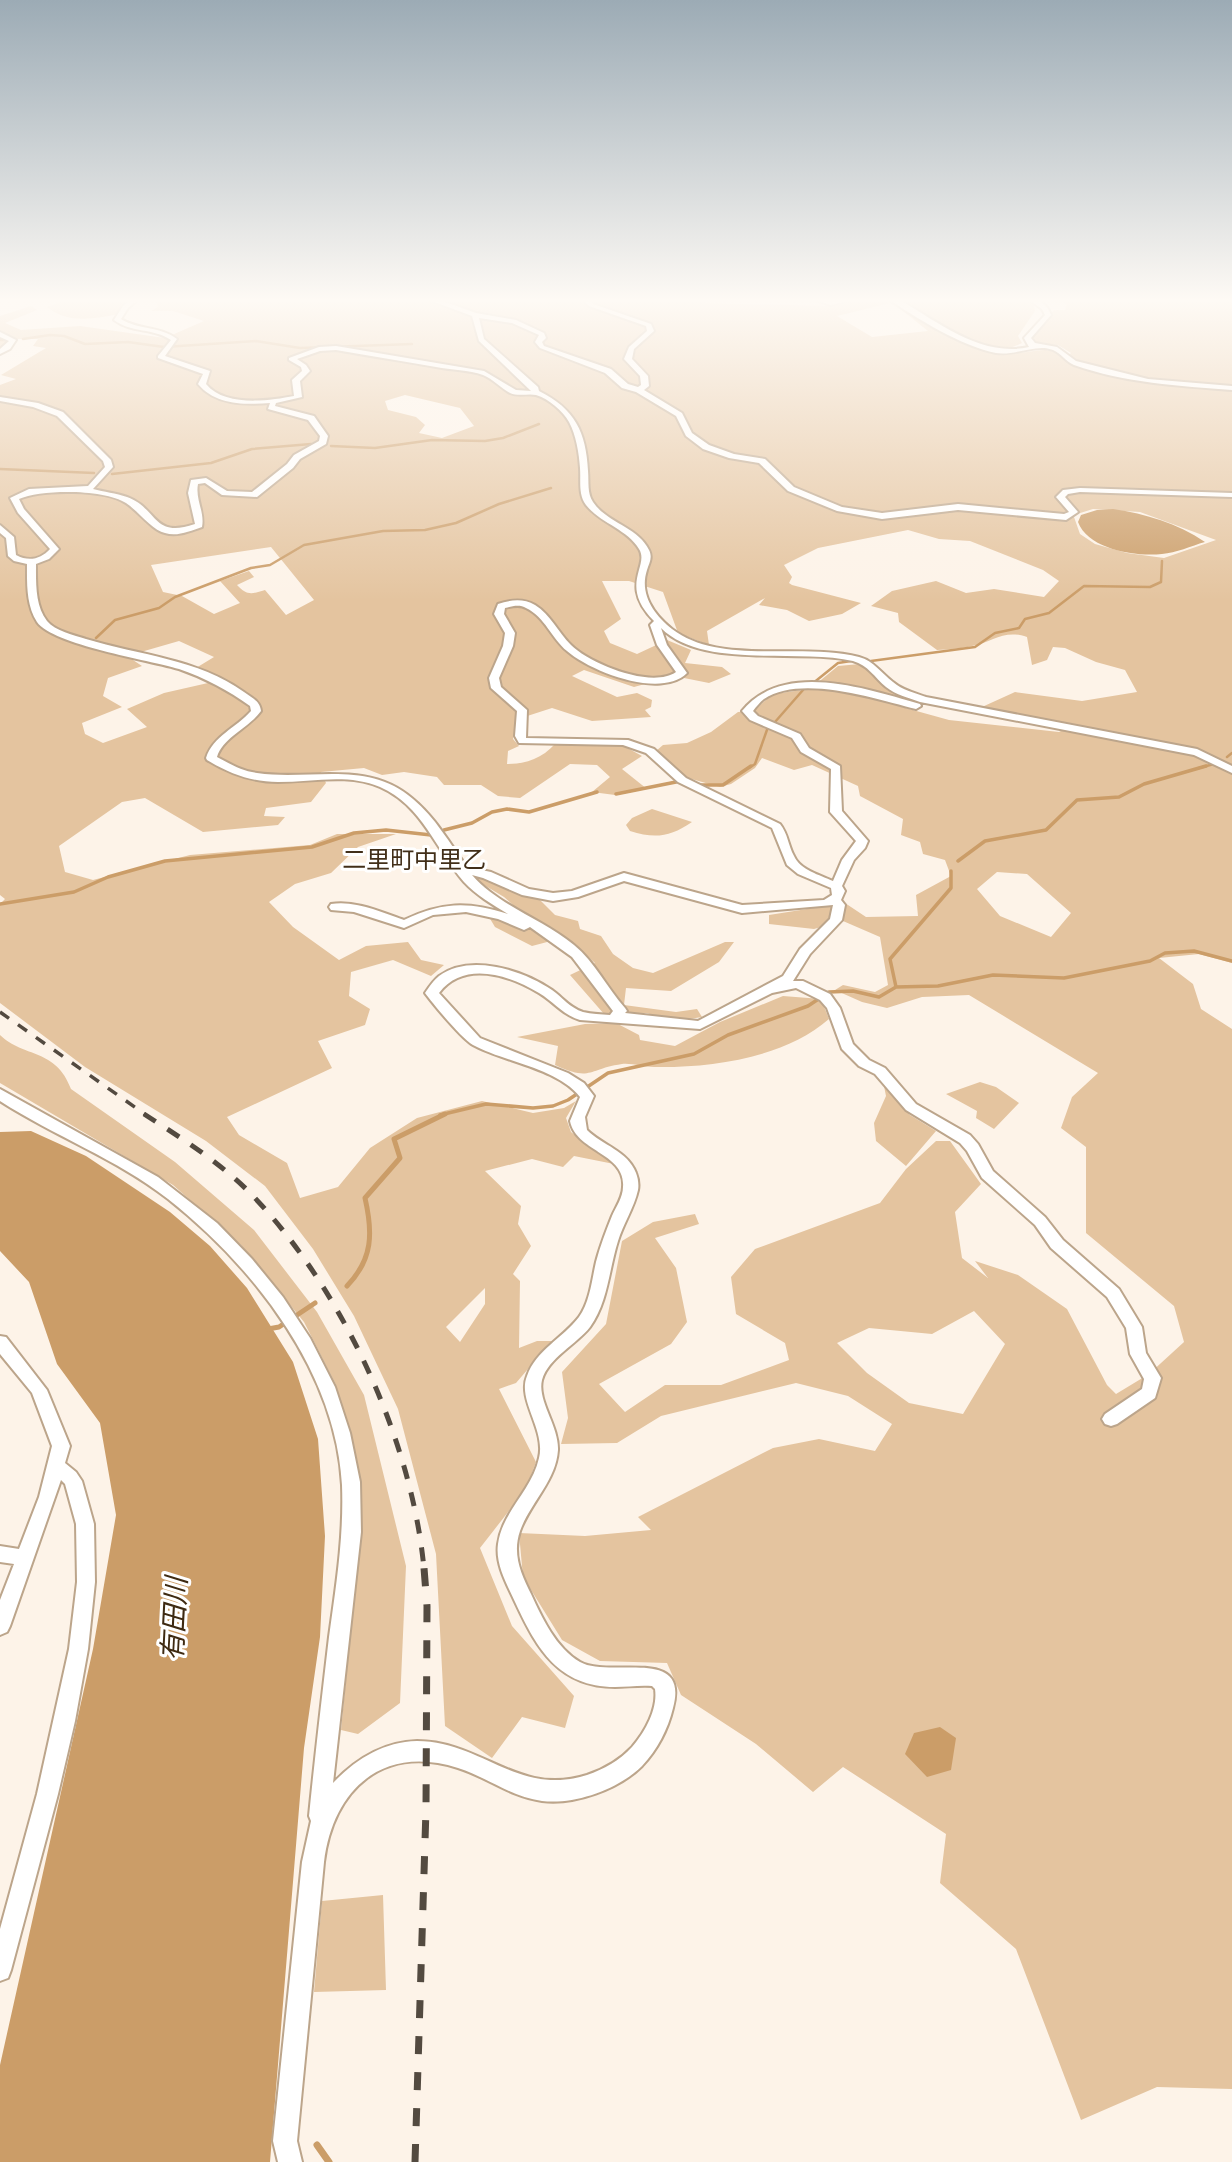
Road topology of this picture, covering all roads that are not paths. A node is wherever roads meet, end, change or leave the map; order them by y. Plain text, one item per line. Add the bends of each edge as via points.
1 (0, 399) edge
2 (241, 399) edge
3 (286, 399) edge
4 (547, 399) edge
5 (653, 399) edge
6 (277, 402) junction
7 (84, 490) junction
8 (1232, 495) edge
9 (0, 528) edge
10 (31, 562) junction
11 (658, 622) junction
12 (978, 711) junction
13 (1232, 770) edge
14 (463, 870) junction
15 (835, 893) junction
16 (335, 907) dead end
17 (550, 933) junction
18 (770, 989) junction
19 (618, 1017) junction
20 (0, 1094) edge
21 (0, 1342) edge
22 (1111, 1419) dead end
23 (57, 1467) junction
24 (0, 1554) edge
25 (26, 1558) junction
26 (0, 1626) edge
27 (319, 1826) junction
28 (0, 1970) edge
29 (290, 2162) edge

1 - 7 street via 60,414 107,460 107,472
2 - 6 street
3 - 6 street
4 - 11 street via 566,410 575,422 588,503 644,546 647,553 638,591
5 - 8 street via 679,415 688,434 706,447 762,461 791,489 853,513 882,516 958,507 1066,517 1074,512 1060,497 1080,490
6 - 7 street via 271,407 311,418 324,436 323,442 296,457 254,495 225,493 206,480 194,482 192,500 200,519 192,529 165,531 126,499
7 - 10 street via 29,491 14,498 55,549
9 - 10 street via 10,537 12,556
10 - 14 street via 34,604 47,627 194,673 234,690 255,705 250,720 215,746 211,753 219,764 273,779 359,777 379,782 415,804
11 - 12 street via 673,636 703,647 859,659 902,692
11 - 15 street via 654,625 662,645 682,673 673,680 655,682 617,672 571,650 534,607 516,602 501,606 498,610 510,633 494,678 496,688 522,710 520,736 523,740 640,746 682,780 776,826 791,862
12 - 13 street via 1197,752
12 - 15 street via 961,714 838,688 805,686 766,694 748,707 748,715 796,736 804,750 836,768 836,813 862,841 844,862
14 - 15 street via 553,897 624,877 742,909
14 - 17 street via 471,882
15 - 18 street via 839,905 836,920 805,952 795,971
16 - 17 street via 355,908 404,924 445,908 467,909
17 - 19 street via 583,959 620,1011
18 - 19 street via 700,1024
18 - 22 street via 798,984 820,994 847,1046 880,1071 911,1107 965,1139 987,1174 1113,1293 1134,1327 1138,1354 1153,1378 1149,1393
19 - 27 street via 575,1014 537,987 481,969 460,972 435,988 435,999 475,1041 563,1076 583,1091 576,1123 580,1131 630,1172 631,1188 589,1315 570,1340 540,1366 533,1382 549,1429 549,1456 538,1487 507,1533 505,1552 510,1573 550,1647 573,1668 594,1676 648,1674 659,1679 666,1688 666,1703 639,1756 619,1773 579,1789 544,1791 510,1782 457,1758 411,1749 380,1756 356,1775 329,1806
20 - 27 street via 172,1194 230,1245 297,1328 329,1387 349,1460 352,1520
21 - 23 street via 39,1390 61,1446
23 - 25 street
23 - 28 street via 72,1480 83,1517 87,1555 84,1607 65,1721
24 - 25 street
25 - 26 street
27 - 29 street via 285,2141

